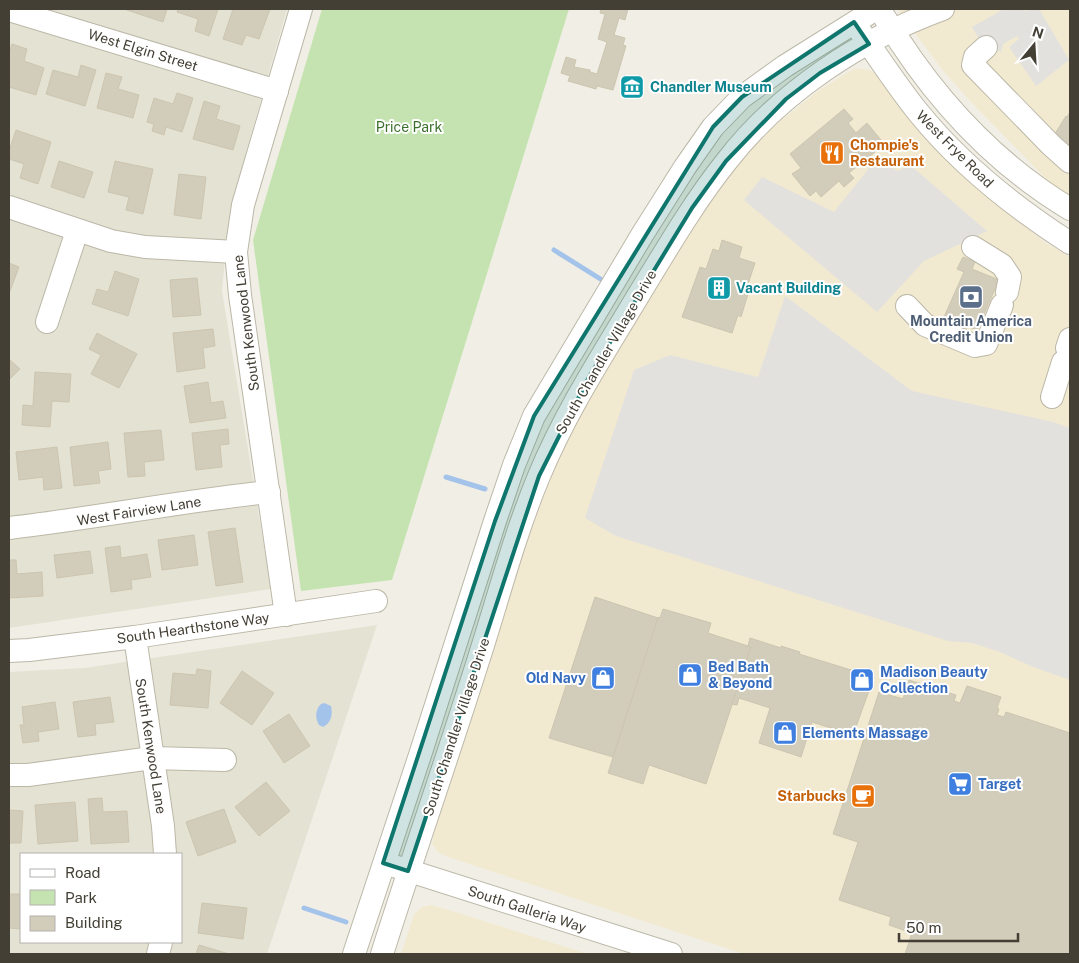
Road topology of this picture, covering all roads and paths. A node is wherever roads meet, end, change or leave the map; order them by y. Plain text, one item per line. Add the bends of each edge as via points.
1 (301, 9) edge
2 (943, 9) edge
3 (9, 10) edge
4 (883, 17) edge
5 (858, 27) edge
6 (986, 47) dead end
7 (277, 91) junction
8 (1070, 162) edge
9 (9, 207) edge
10 (1070, 209) edge
11 (77, 231) junction
12 (1070, 243) edge
13 (973, 247) dead end
14 (236, 252) junction
15 (907, 306) dead end
16 (48, 322) dead end
17 (1067, 350) edge
18 (1052, 397) dead end
19 (269, 492) junction
20 (9, 528) edge
21 (376, 601) dead end
22 (286, 614) junction
23 (135, 637) junction
24 (9, 651) edge
25 (152, 758) junction
26 (225, 760) dead end
27 (9, 775) edge
28 (165, 853) edge
29 (383, 863) junction
30 (408, 871) junction
31 (354, 954) edge
32 (382, 954) edge
33 (671, 954) edge

1 - 7 street, South Kenwood Lane
2 - 4 street, South Chandler Village Drive via 921,17
3 - 7 street, West Elgin Street
4 - 5 street, South Chandler Village Drive
4 - 10 street, West Frye Road via 933,89 986,146 1019,174
5 - 12 street, West Frye Road via 919,113 965,163 1009,200
5 - 29 street, South Chandler Village Drive via 785,66 742,97 713,127 642,235 534,416 495,521
5 - 30 street, South Chandler Village Drive via 820,73 786,99 726,161 692,208 561,428 520,529
6 - 8 street via 975,57 973,65
7 - 14 street, South Kenwood Lane via 243,205
9 - 11 street
11 - 14 street via 144,247
11 - 16 street
13 - 15 street via 1002,265 1010,276 986,344 975,346 925,325
14 - 19 street, South Kenwood Lane
17 - 18 street
19 - 20 street, West Fairview Lane
19 - 22 street, South Kenwood Lane
21 - 22 street, South Hearthstone Way
22 - 23 street, South Hearthstone Way
23 - 24 street, South Hearthstone Way
23 - 25 street, South Kenwood Lane
25 - 26 street
25 - 27 street
25 - 28 street, South Kenwood Lane
29 - 30 street, South Galleria Way
29 - 31 street, South Chandler Village Drive
30 - 32 street, South Chandler Village Drive
30 - 33 street, South Galleria Way

